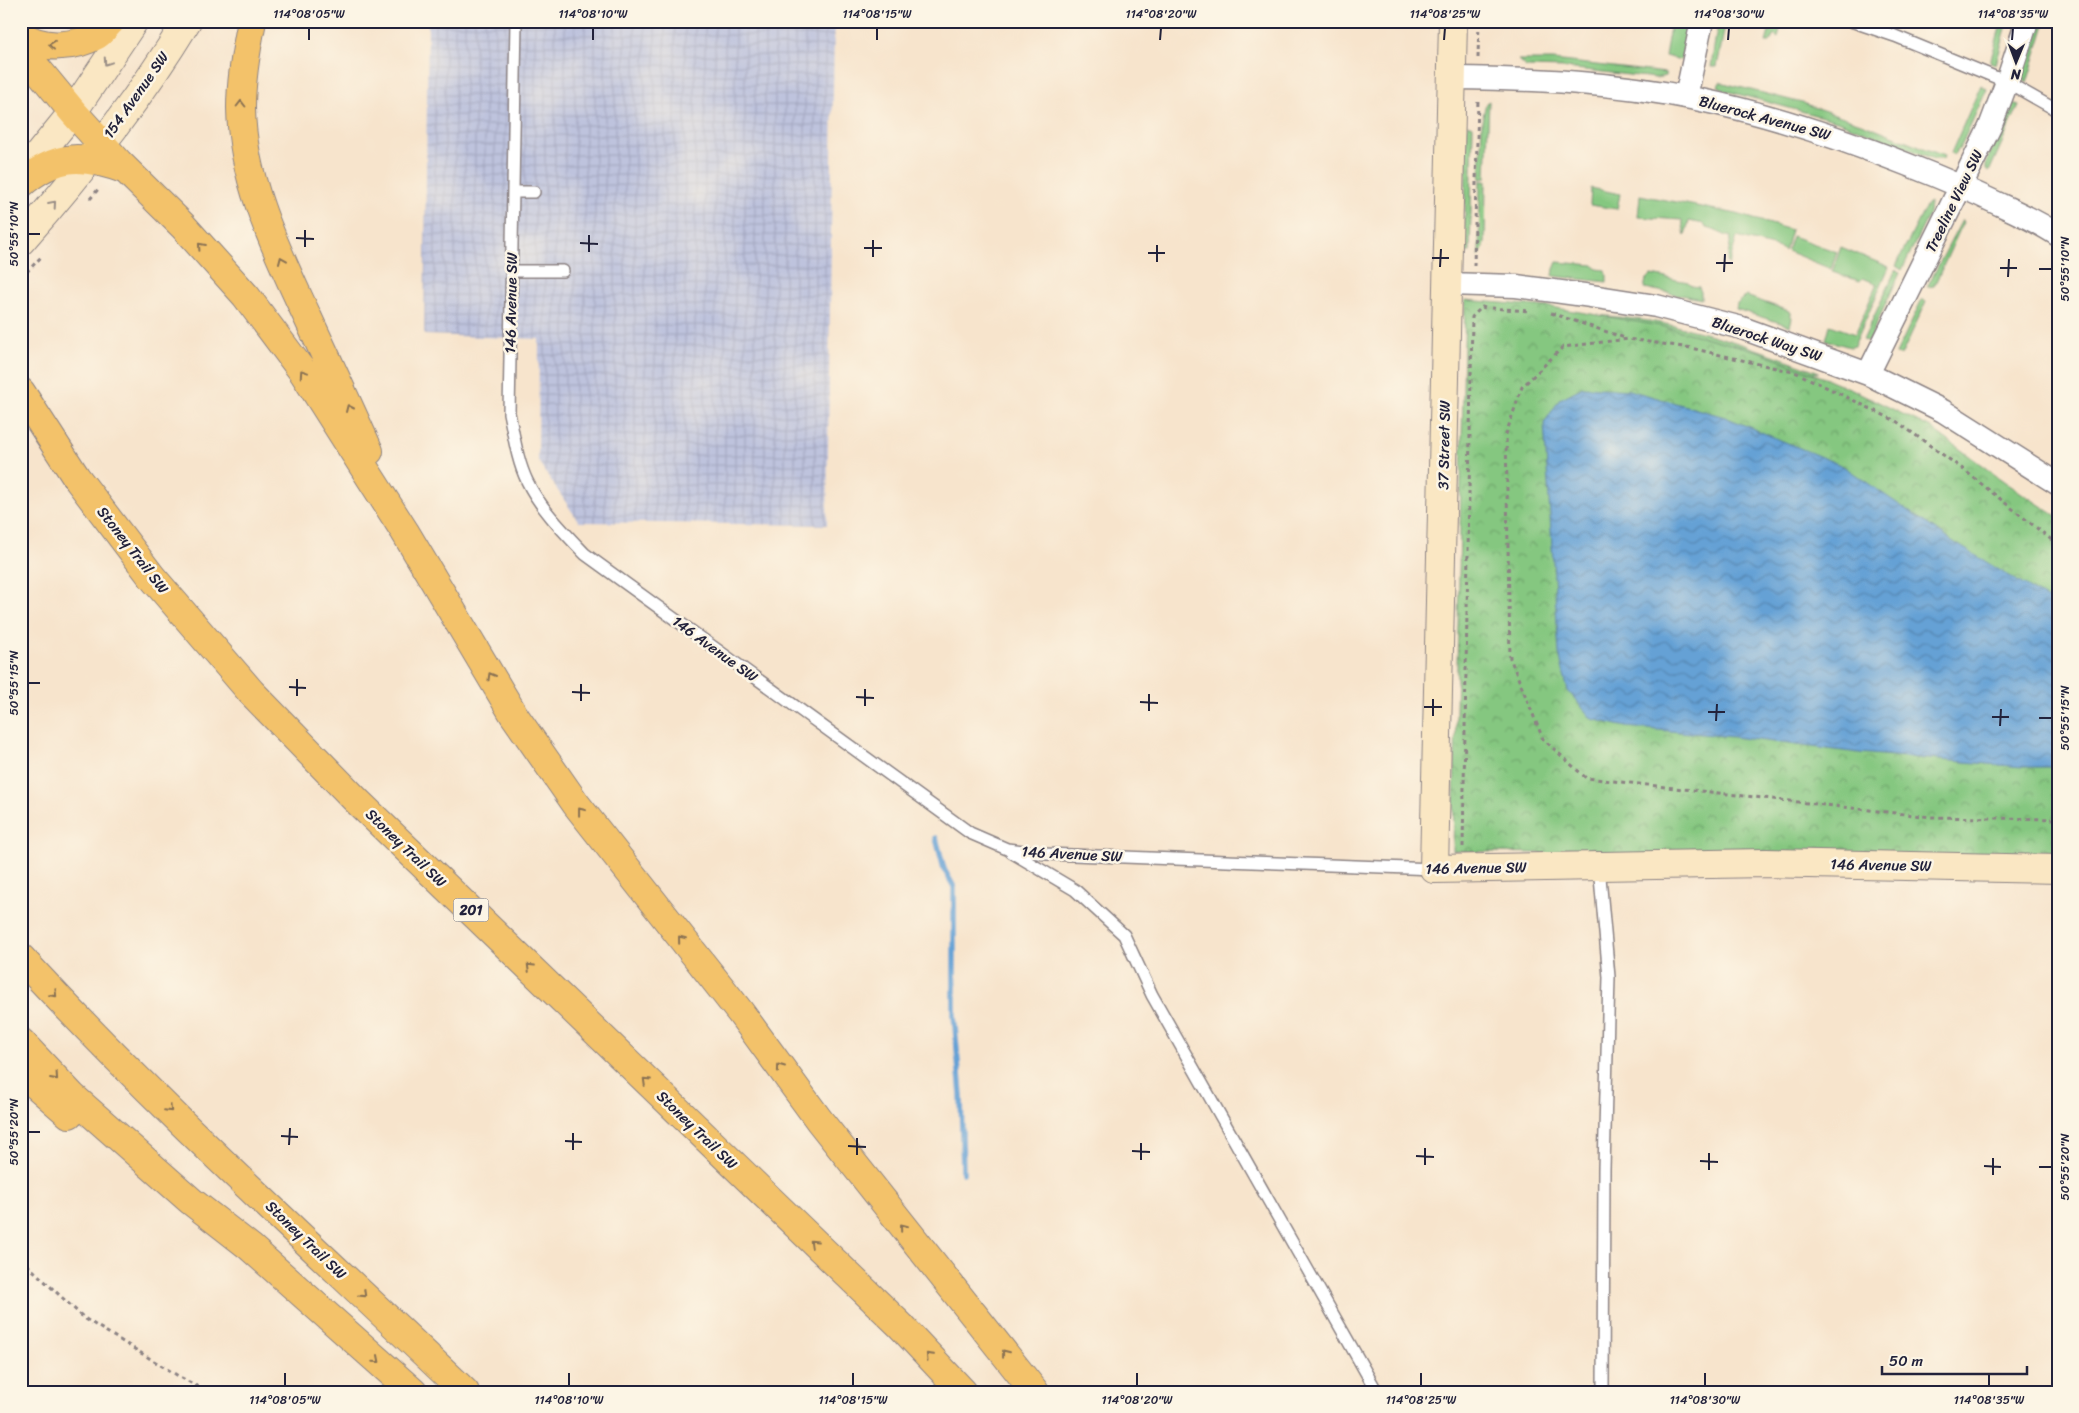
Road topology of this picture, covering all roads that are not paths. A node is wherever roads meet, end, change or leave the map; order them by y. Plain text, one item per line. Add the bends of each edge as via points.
1 (111, 21) edge
2 (134, 21) edge
3 (187, 21) edge
4 (252, 21) edge
5 (516, 21) edge
6 (1453, 21) edge
7 (1702, 21) edge
8 (1851, 21) edge
9 (2027, 21) edge
10 (21, 34) edge
11 (21, 49) edge
12 (1452, 78) junction
13 (2007, 82) junction
14 (1686, 97) junction
15 (2058, 110) edge
16 (73, 112) junction
17 (96, 152) junction
18 (21, 176) edge
19 (21, 184) edge
20 (1962, 186) junction
21 (513, 192) junction
22 (534, 192) dead end
23 (2058, 235) edge
24 (21, 241) edge
25 (512, 271) junction
26 (563, 271) dead end
27 (1447, 284) junction
28 (1868, 374) junction
29 (21, 392) edge
30 (2058, 484) edge
31 (405, 532) junction
32 (1007, 849) junction
33 (1599, 866) junction
34 (1434, 869) junction
35 (2058, 869) edge
36 (21, 958) edge
37 (21, 1042) edge
38 (21, 1072) edge
39 (314, 1305) junction
40 (413, 1392) edge
41 (465, 1392) edge
42 (963, 1392) edge
43 (1035, 1392) edge
44 (1377, 1392) edge
45 (1603, 1392) edge

1 -> 10 highway via 98,35 60,46 42,44
2 -> 16 street
3 - 17 street, 154 Avenue SW
31 -> 4 highway via 261,211 245,147 241,109 242,73
5 - 21 lane, 146 Avenue SW
6 - 12 street, 37 Street SW
7 - 14 street
8 - 13 lane
9 - 13 street, Treeline View SW
11 - 16 highway
12 - 14 street, Bluerock Avenue SW via 1590,83
12 - 27 street, 37 Street SW
13 - 15 lane
13 - 20 street, Treeline View SW
14 - 20 street, Bluerock Avenue SW via 1804,127
16 - 17 highway
16 - 18 street
17 - 19 highway via 56,162 38,170
24 -> 17 street, 154 Avenue SW
31 -> 17 highway via 303,372 252,304 183,226 126,170
20 - 23 street, Bluerock Avenue SW
20 - 28 street, Treeline View SW
21 - 22 lane
21 - 25 lane, 146 Avenue SW
25 - 26 lane
25 - 32 lane, 146 Avenue SW via 509,413 527,481 561,529 606,571 970,833
27 - 28 street, Bluerock Way SW via 1520,287 1656,306 1742,328
27 - 34 street, 37 Street SW
28 - 30 street, Bluerock Way SW via 1943,411
42 -> 29 highway, Stoney Trail SW / 201 via 900,1325 356,800 251,692 152,577 76,476
43 -> 31 highway via 819,1120 740,1012 576,804 514,716
32 - 34 lane, 146 Avenue SW via 1057,854
32 - 44 lane via 1075,890 1124,935 1152,995
33 - 34 street, 146 Avenue SW
33 - 35 street, 146 Avenue SW via 1766,864
33 - 45 lane via 1610,977 1604,1168
36 -> 41 highway, Stoney Trail SW via 178,1118
37 -> 39 highway via 73,1097
38 - 39 highway via 158,1190
39 -> 40 highway

